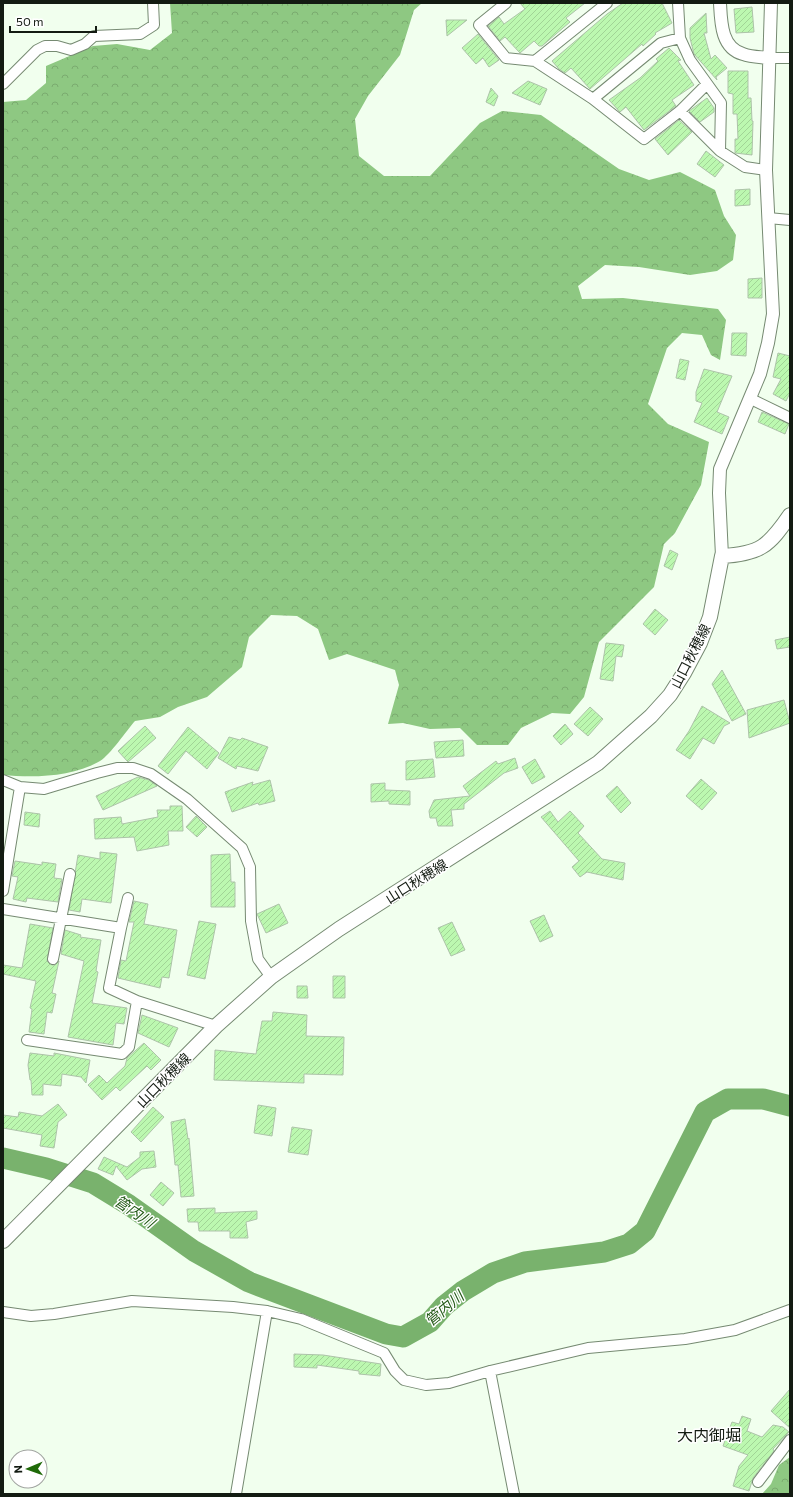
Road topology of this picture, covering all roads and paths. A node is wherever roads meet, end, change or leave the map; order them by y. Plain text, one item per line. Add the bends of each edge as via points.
1 (153, 3) edge
2 (506, 3) edge
3 (607, 3) edge
4 (678, 3) edge
5 (720, 3) edge
6 (771, 3) edge
7 (680, 38) junction
8 (768, 58) junction
9 (790, 58) edge
10 (535, 62) junction
11 (3, 84) edge
12 (707, 84) junction
13 (593, 99) junction
14 (680, 111) junction
15 (720, 151) junction
16 (766, 170) junction
17 (768, 218) junction
18 (790, 220) edge
19 (751, 398) junction
20 (790, 418) edge
21 (790, 515) edge
22 (722, 556) junction
23 (3, 780) edge
24 (20, 787) junction
25 (70, 874) dead end
26 (3, 891) edge
27 (128, 898) dead end
28 (3, 909) edge
29 (61, 918) junction
30 (121, 928) junction
31 (53, 959) dead end
32 (271, 977) junction
33 (138, 1001) junction
34 (216, 1026) junction
35 (27, 1040) dead end
36 (3, 1241) edge
37 (790, 1310) edge
38 (267, 1311) junction
39 (3, 1312) edge
40 (490, 1371) junction
41 (790, 1440) edge
42 (758, 1482) dead end
43 (236, 1494) edge
44 (514, 1494) edge

1 - 11 street via 154,25 140,34 94,36 86,44 71,50 45,46 37,50
2 - 10 street via 479,25 506,58
3 - 10 street
4 - 7 street
5 - 8 street via 721,26 728,45 742,54
6 - 8 street
7 - 12 street via 690,60
7 - 13 street via 661,43
8 - 9 street
8 - 16 street
10 - 13 street
12 - 14 street
12 - 15 street via 721,104
13 - 14 street via 644,139
14 - 15 street
15 - 16 street via 745,167
16 - 17 street
17 - 18 street
17 - 19 street via 773,314 760,374
19 - 20 street
19 - 22 street via 720,469
21 - 22 main road via 776,536 763,547 748,553
22 - 32 main road, 山口秋穂線 via 710,617 700,643 673,690 651,716 598,763 339,930
23 - 24 street
24 - 26 street
24 - 32 street via 44,789 118,768 133,768 152,774 187,799 242,848 250,867 251,921 258,959
25 - 29 street
27 - 30 street
28 - 29 street
29 - 30 street
29 - 31 street
30 - 33 street via 109,988
32 - 34 main road, 山口秋穂線
33 - 34 street
33 - 35 street via 129,1047 122,1054
34 - 36 main road, 山口秋穂線
37 - 40 street via 735,1330 685,1339 588,1348
38 - 39 street via 132,1301 31,1316
38 - 40 street via 301,1319 384,1353 404,1380 426,1385 449,1383
38 - 43 street
40 - 44 street
41 - 42 street

